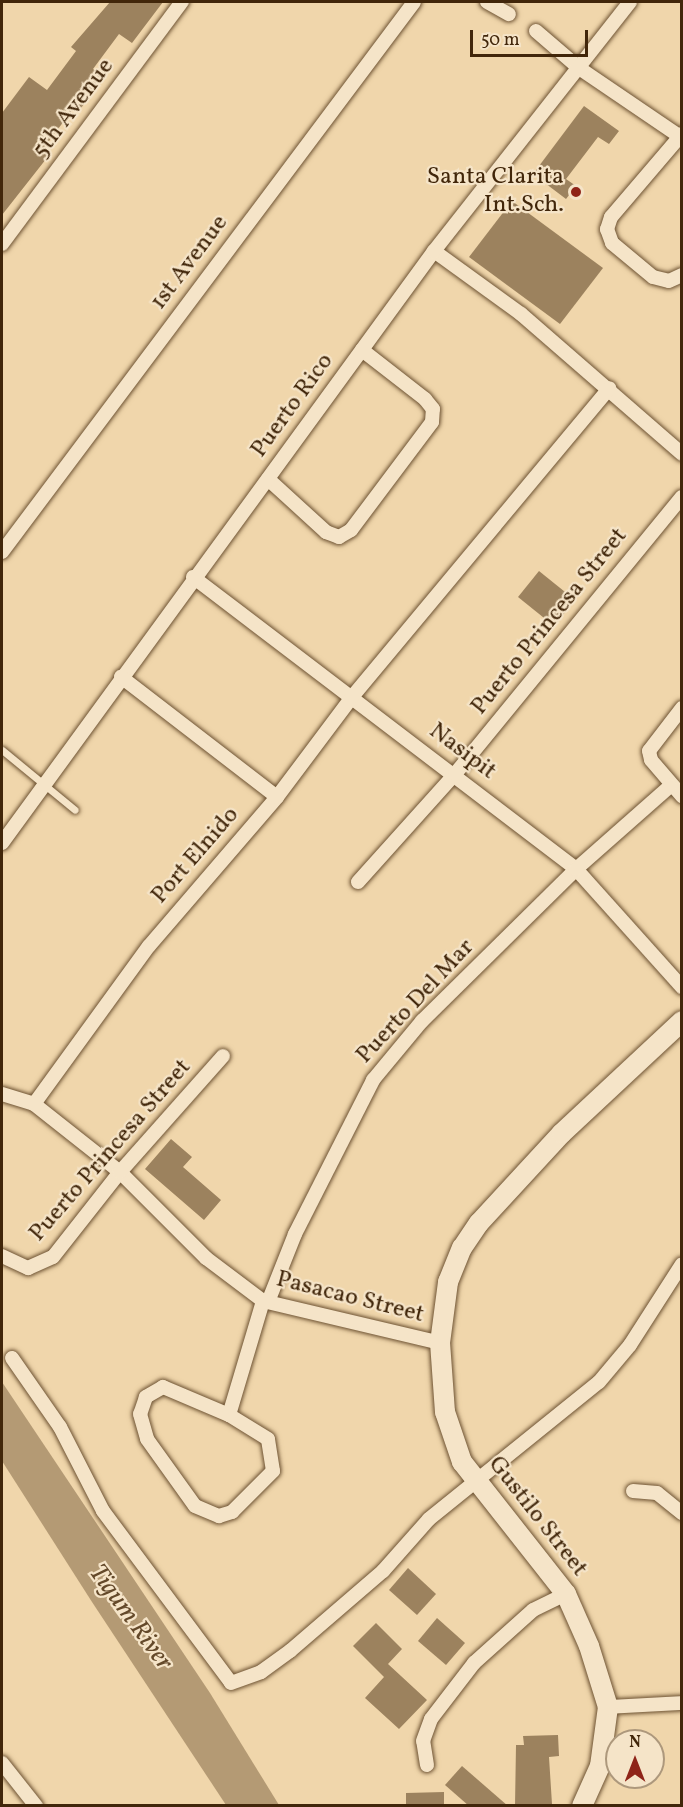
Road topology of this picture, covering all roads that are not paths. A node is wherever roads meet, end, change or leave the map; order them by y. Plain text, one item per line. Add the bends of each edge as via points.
1 (182, 2) edge
2 (414, 2) edge
3 (487, 2) edge
4 (630, 2) edge
5 (509, 14) dead end
6 (536, 32) dead end
7 (579, 68) junction
8 (681, 136) edge
9 (2, 244) edge
10 (434, 251) junction
11 (681, 275) edge
12 (362, 350) junction
13 (609, 388) junction
14 (681, 454) edge
15 (268, 478) junction
16 (681, 497) edge
17 (2, 552) edge
18 (194, 577) junction
19 (121, 677) junction
20 (352, 697) junction
21 (681, 708) edge
22 (2, 750) edge
23 (455, 774) junction
24 (42, 784) junction
25 (670, 786) junction
26 (681, 796) edge
27 (277, 797) junction
28 (75, 810) dead end
29 (2, 843) edge
30 (576, 869) junction
31 (358, 882) dead end
32 (681, 987) edge
33 (681, 1021) edge
34 (223, 1056) dead end
35 (2, 1094) edge
36 (34, 1104) junction
37 (120, 1172) junction
38 (2, 1256) edge
39 (681, 1264) edge
40 (266, 1302) junction
41 (440, 1343) junction
42 (12, 1358) dead end
43 (229, 1415) junction
44 (474, 1481) junction
45 (633, 1491) dead end
46 (681, 1513) edge
47 (566, 1594) junction
48 (681, 1703) edge
49 (608, 1707) junction
50 (2, 1762) edge
51 (427, 1765) dead end
52 (584, 1805) edge
53 (36, 1806) edge

1 - 9 street, 5th Avenue
2 - 17 street, 1st Avenue
3 - 5 street
4 - 7 street, Puerto Rico
6 - 7 street
7 - 8 street
7 - 10 street, Puerto Rico
8 - 11 street via 611,217 607,230 612,243 653,277 669,281
10 - 12 street, Puerto Rico
10 - 13 street via 521,315
12 - 15 street, Puerto Rico
12 - 15 street via 425,399 433,409 432,422 351,530 339,537 326,532
13 - 14 street
13 - 20 street
15 - 18 street, Puerto Rico
16 - 23 street, Puerto Princesa Street
18 - 19 street, Puerto Rico
18 - 20 street, Nasipit
19 - 24 street, Puerto Rico
19 - 27 street, Port Elnido
20 - 23 street, Nasipit
20 - 27 street
21 - 25 street via 649,751
22 - 24 lane
23 - 30 street, Nasipit
23 - 31 street, Puerto Princesa Street
24 - 28 lane
24 - 29 street, Puerto Rico
25 - 26 street
25 - 30 street, Puerto Del Mar
27 - 36 street, Port Elnido via 149,946
30 - 32 street, Nasipit
30 - 40 street, Puerto Del Mar via 422,1021 373,1080 295,1234
33 - 41 street, Gustilo Street via 546,1150 479,1223 462,1248 448,1282
34 - 37 street, Puerto Princesa Street
35 - 36 street
36 - 37 street
37 - 38 street, Puerto Princesa Street via 53,1257 28,1268
37 - 40 street, Pasacao Street via 206,1258
39 - 44 street via 630,1345 599,1382 503,1464
40 - 41 street, Pasacao Street
40 - 43 street, Puerto Del Mar
41 - 44 street, Gustilo Street via 445,1412
42 - 44 street via 60,1427 103,1511 231,1683 261,1671 290,1651 383,1571 429,1520
43 - 43 street via 268,1439 273,1471 232,1512 219,1516 195,1506 147,1439 140,1414 146,1397 163,1387
44 - 47 street, Gustilo Street
45 - 46 street via 657,1493
47 - 49 street, Gustilo Street via 589,1646
47 - 51 street via 527,1616 474,1663 431,1719 423,1741
48 - 49 street
49 - 52 street, Gustilo Street via 600,1766
50 - 53 street

